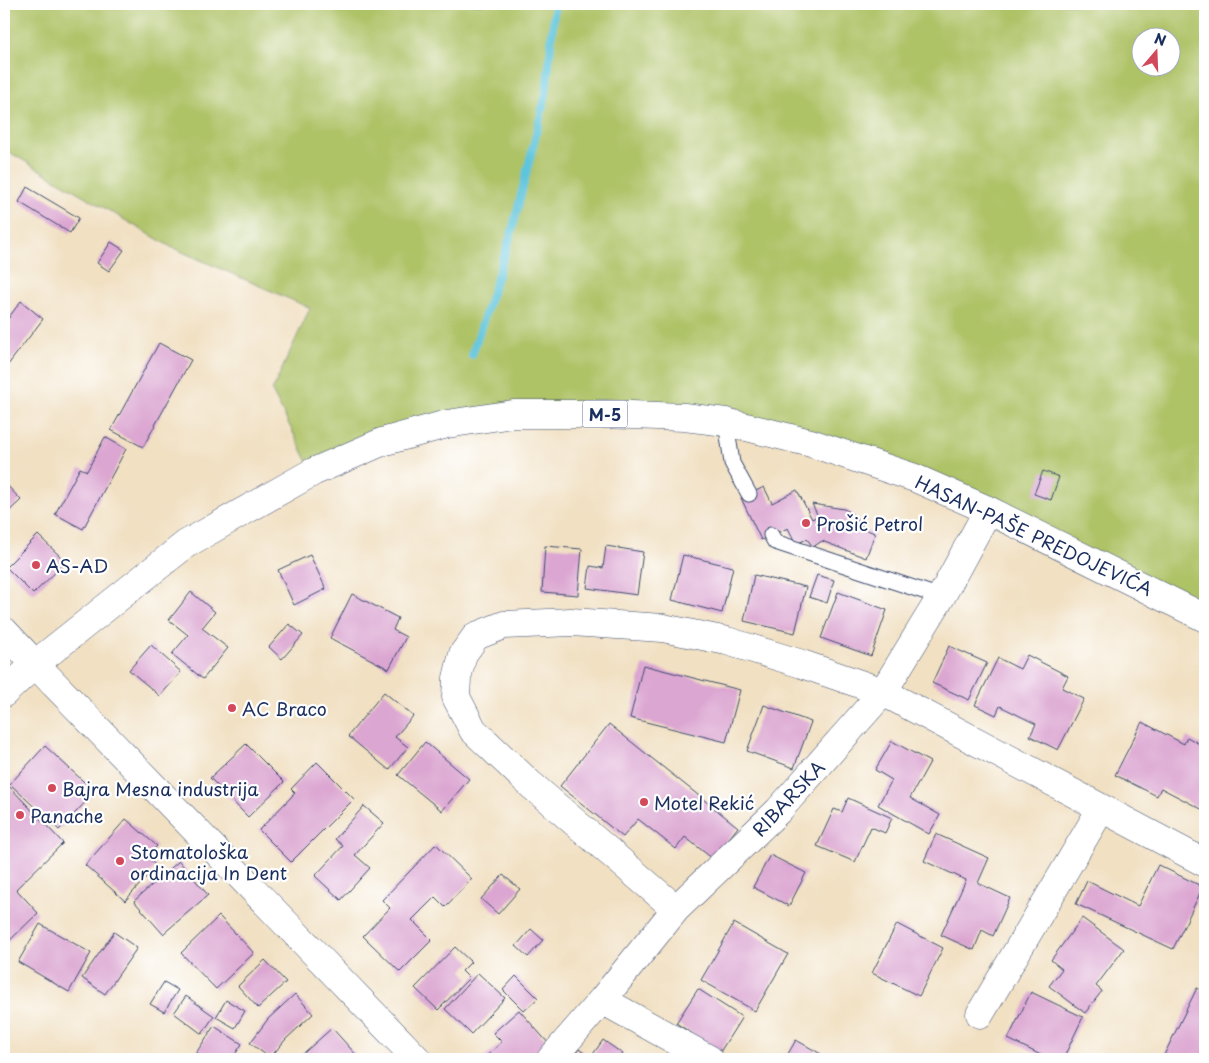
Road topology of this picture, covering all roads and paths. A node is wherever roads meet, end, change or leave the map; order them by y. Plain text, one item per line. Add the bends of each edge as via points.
1 (726, 422) junction
2 (749, 494) dead end
3 (988, 510) junction
4 (772, 536) dead end
5 (941, 597) junction
6 (1205, 618) edge
7 (4, 631) edge
8 (35, 664) junction
9 (883, 692) junction
10 (4, 693) edge
11 (1101, 809) junction
12 (1205, 863) edge
13 (676, 909) junction
14 (602, 1000) junction
15 (980, 1014) dead end
16 (417, 1059) edge
17 (551, 1059) edge
18 (709, 1059) edge

1 - 2 lane via 732,463
1 - 3 street, HASAN-PAŠE PREDOJEVIĆA / M-5 via 821,446 915,478
1 - 8 street, HASAN-PAŠE PREDOJEVIĆA / M-5 via 605,414 513,414 447,424 382,442 313,472 186,544
3 - 5 street, RIBARSKA
3 - 6 street, HASAN-PAŠE PREDOJEVIĆA / M-5
4 - 5 lane via 775,542
5 - 9 street, RIBARSKA
7 - 8 street
8 - 10 street, HASAN-PAŠE PREDOJEVIĆA
8 - 16 street
9 - 11 street
9 - 13 street, RIBARSKA via 778,811
9 - 13 street via 727,641 663,628 571,622 504,625 476,636 463,654 456,697 473,730 529,783
11 - 12 street
11 - 15 street
13 - 14 street, RIBARSKA
14 - 17 street, RIBARSKA
14 - 18 street

